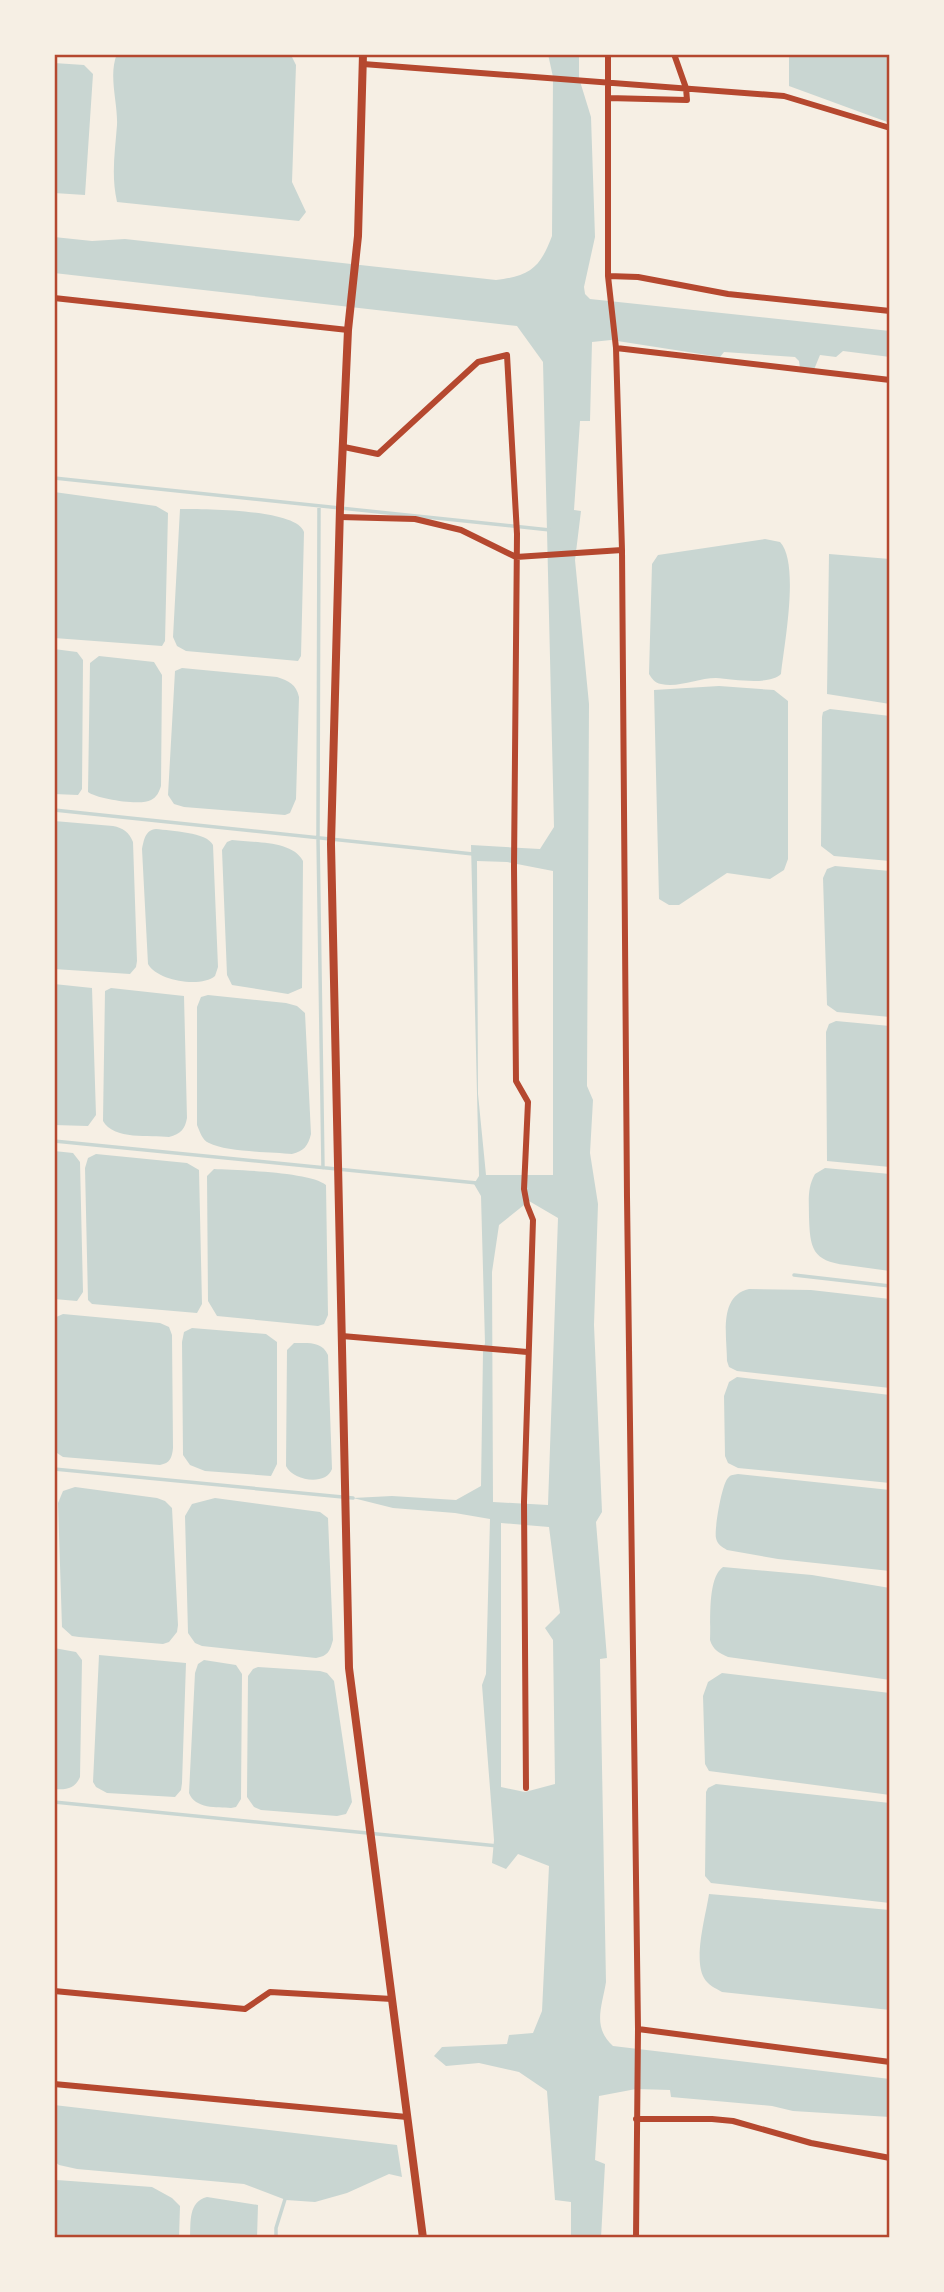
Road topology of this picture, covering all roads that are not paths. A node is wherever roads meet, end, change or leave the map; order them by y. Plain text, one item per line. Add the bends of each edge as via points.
1 (363, 54) edge
2 (608, 54) edge
3 (674, 54) edge
4 (363, 64) junction
5 (686, 88) junction
6 (608, 98) junction
7 (890, 128) edge
8 (608, 276) junction
9 (54, 298) edge
10 (890, 311) edge
11 (348, 330) junction
12 (616, 348) junction
13 (890, 380) edge
14 (344, 447) junction
15 (340, 513) junction
16 (622, 550) junction
17 (516, 557) junction
18 (342, 1336) junction
19 (527, 1352) dead end
20 (526, 1788) dead end
21 (54, 1991) edge
22 (392, 1998) junction
23 (638, 2029) junction
24 (890, 2062) edge
25 (54, 2084) edge
26 (407, 2117) junction
27 (636, 2119) junction
28 (890, 2158) edge
29 (423, 2238) edge
30 (636, 2238) edge

1 - 4 street
2 - 6 street
3 - 5 street
4 - 5 street
4 - 11 street via 358,236
5 - 6 street via 687,100
5 - 7 street via 784,96
6 - 8 street
8 - 10 street
8 - 12 street
9 - 11 street
11 - 14 street
12 - 13 street
12 - 16 street
14 - 15 street
14 - 17 street via 378,454 478,362 507,355
15 - 17 street via 438,524
15 - 18 street via 331,844
16 - 17 street
16 - 23 street
17 - 20 street via 516,1081 528,1102 524,1189 533,1220 524,1502
18 - 19 street
18 - 22 street via 349,1668
21 - 22 street via 246,2009 270,1992
22 - 26 street
23 - 24 street
23 - 27 street
25 - 26 street
26 - 29 street
27 - 28 street via 733,2121 811,2143
27 - 30 street

